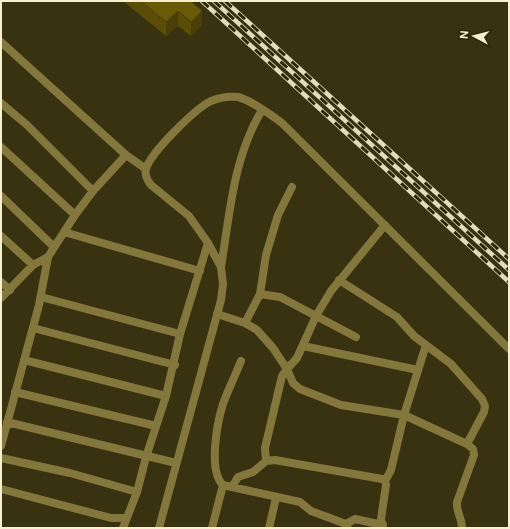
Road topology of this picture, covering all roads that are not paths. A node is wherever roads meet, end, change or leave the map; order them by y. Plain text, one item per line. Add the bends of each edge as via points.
1 (1, 42) edge
2 (1, 103) edge
3 (262, 110) junction
4 (1, 147) edge
5 (126, 155) junction
6 (146, 170) junction
7 (292, 187) dead end
8 (93, 191) junction
9 (1, 196) edge
10 (75, 215) junction
11 (385, 225) junction
12 (64, 232) junction
13 (1, 236) edge
14 (208, 243) junction
15 (54, 247) junction
16 (48, 257) junction
17 (33, 265) junction
18 (221, 267) junction
19 (200, 271) junction
20 (339, 280) junction
21 (1, 282) edge
22 (10, 290) junction
23 (260, 294) junction
24 (41, 297) junction
25 (1, 298) edge
26 (217, 314) junction
27 (316, 316) junction
28 (245, 323) junction
29 (33, 328) junction
30 (180, 334) junction
31 (356, 337) dead end
32 (303, 346) junction
33 (426, 346) junction
34 (509, 349) edge
35 (24, 360) junction
36 (241, 361) dead end
37 (175, 365) junction
38 (287, 369) junction
39 (413, 369) dead end
40 (16, 392) junction
41 (166, 396) junction
42 (404, 415) junction
43 (7, 422) junction
44 (156, 426) junction
45 (467, 444) junction
46 (1, 446) edge
47 (146, 457) junction
48 (1, 458) edge
49 (266, 461) junction
50 (176, 464) junction
51 (385, 481) junction
52 (222, 485) junction
53 (232, 487) junction
54 (1, 489) edge
55 (137, 492) junction
56 (276, 498) junction
57 (126, 518) junction
58 (347, 526) edge
59 (383, 527) edge
60 (123, 528) edge
61 (159, 528) edge
62 (212, 528) edge
63 (269, 528) edge
64 (462, 528) edge

1 - 5 street
2 - 8 street via 27,125
3 - 6 street via 238,97 221,98 210,102 198,110 160,147
3 - 11 street via 282,123
3 - 18 street via 242,150 237,168
4 - 10 street
5 - 6 street
5 - 8 street
6 - 14 street via 146,179 151,185 189,216
7 - 23 street via 278,215 266,255
8 - 10 street
9 - 15 street
10 - 12 street
11 - 20 street
11 - 34 street
12 - 15 street
12 - 19 street
13 - 17 street
14 - 18 street
14 - 19 street
15 - 16 street
16 - 17 street
16 - 24 street
17 - 22 street
18 - 26 street via 223,284
19 - 30 street
20 - 27 street
20 - 33 street via 397,317 407,331
21 - 22 street
22 - 25 street
23 - 27 street via 280,297
23 - 28 street
24 - 29 street
24 - 30 street
26 - 28 street
26 - 50 street
27 - 31 street
27 - 32 street
28 - 38 street via 265,338
29 - 35 street
29 - 37 street
30 - 37 street
32 - 38 street
32 - 39 street
33 - 42 street
33 - 45 street via 451,364 485,406
35 - 40 street
35 - 41 street
36 - 52 street via 223,405 218,429 215,470
37 - 41 street
38 - 42 street via 296,386 341,405
38 - 49 street via 280,384 265,448
40 - 43 street
40 - 44 street
41 - 44 street
42 - 45 street
42 - 51 street via 391,470
43 - 46 street
43 - 47 street
44 - 47 street
45 - 64 street via 473,449 474,455 456,508 462,520
47 - 50 street
47 - 55 street
48 - 55 street via 70,473
49 - 51 street via 275,460
49 - 53 street via 248,474 238,477
50 - 61 street
51 - 59 street via 381,519
52 - 53 street
52 - 62 street
53 - 56 street
54 - 57 street via 111,518
55 - 57 street via 130,515
56 - 58 street via 300,502 311,510
56 - 63 street
57 - 60 street
58 - 59 street via 355,519

